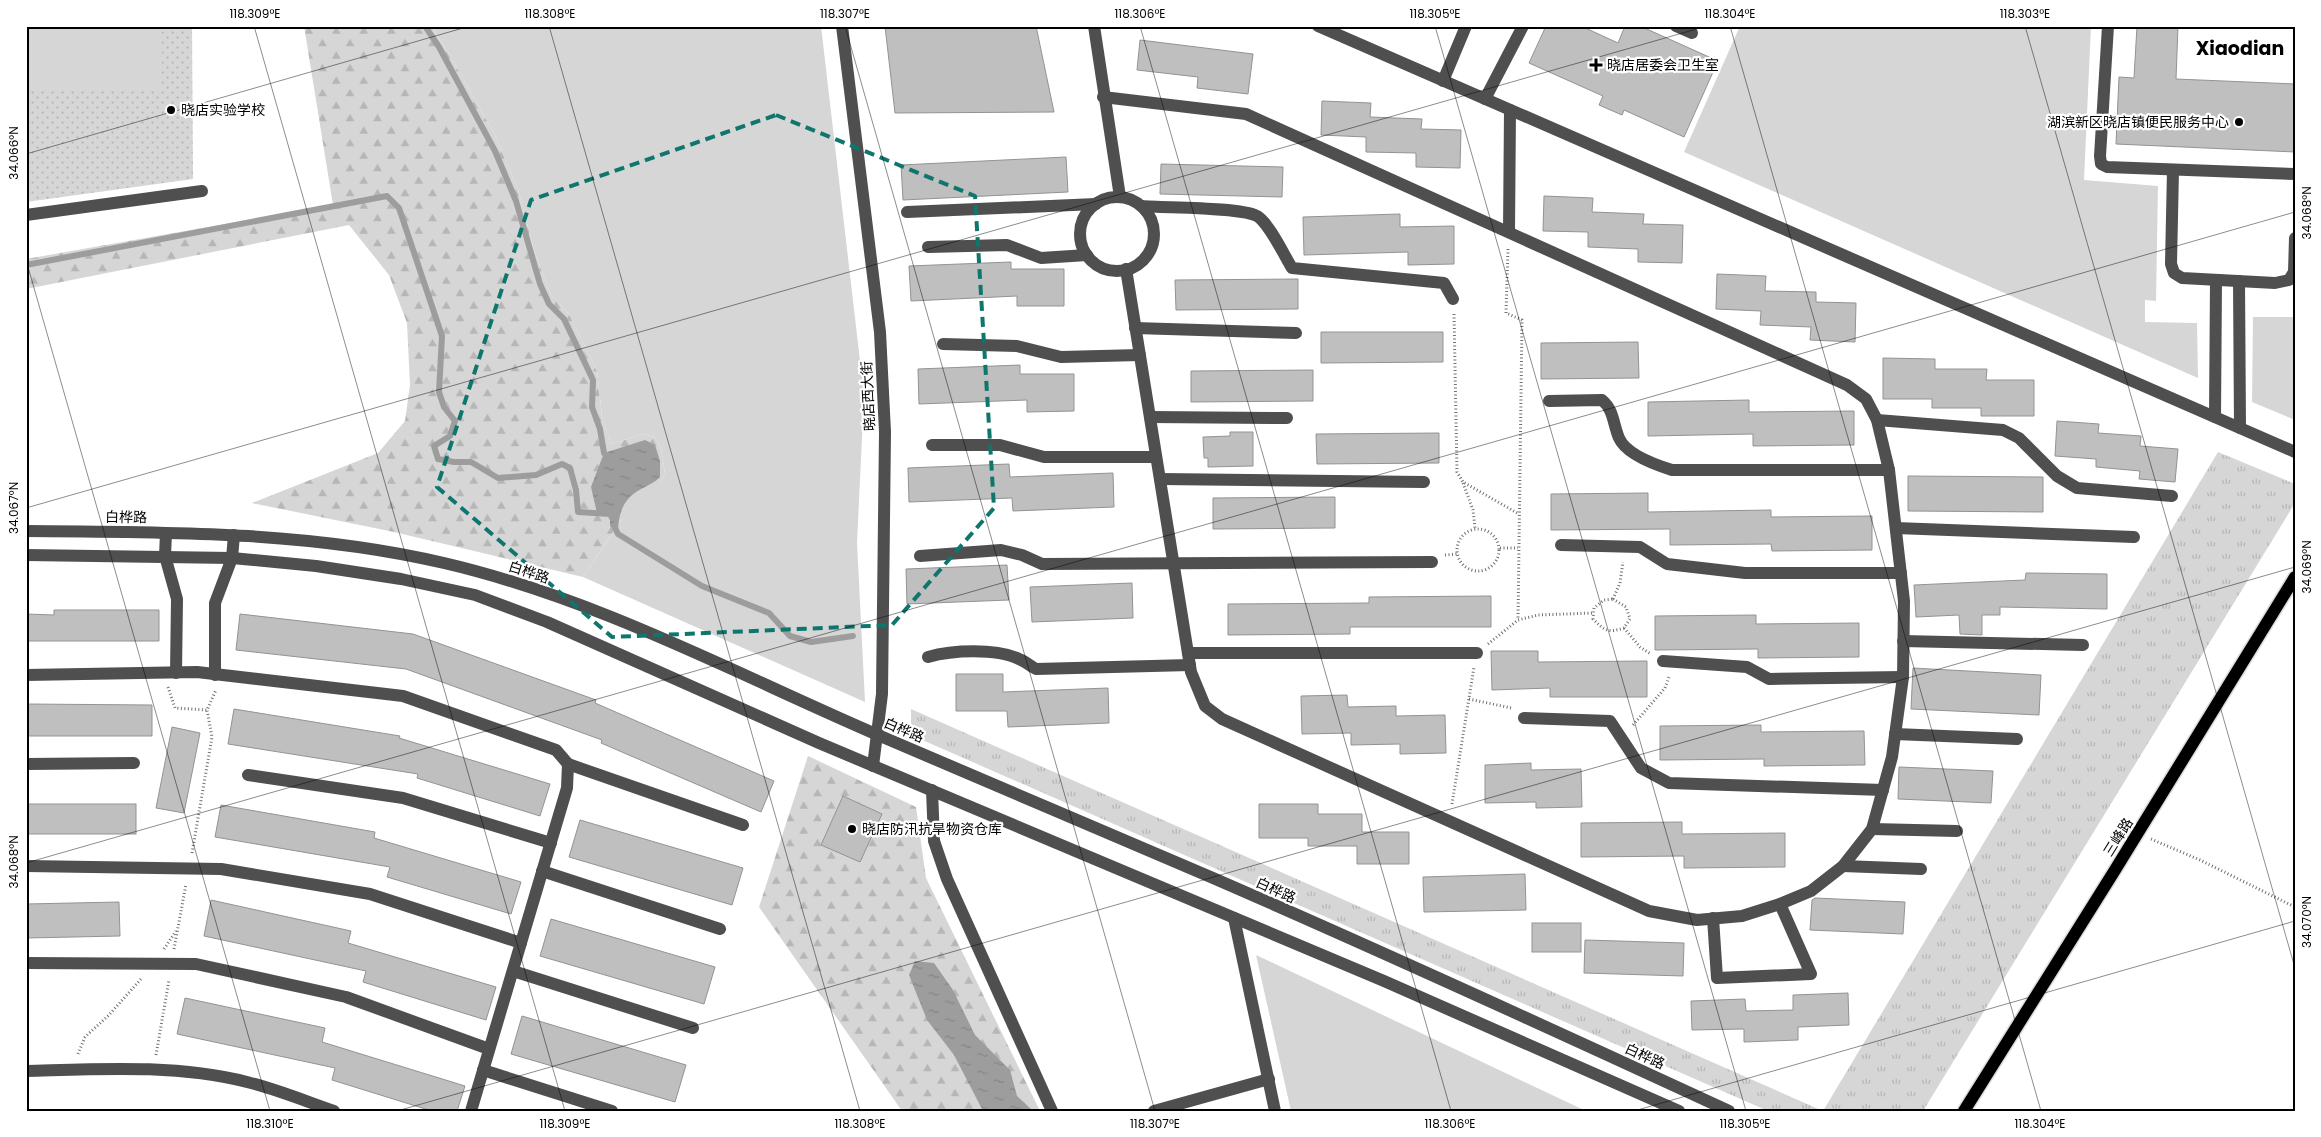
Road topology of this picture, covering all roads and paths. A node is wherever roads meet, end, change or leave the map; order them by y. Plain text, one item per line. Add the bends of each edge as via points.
1 (842, 26) edge
2 (1094, 26) edge
3 (1318, 26) edge
4 (1466, 26) edge
5 (1523, 26) edge
6 (1676, 26) edge
7 (2108, 26) edge
8 (1692, 33) dead end
9 (1443, 81) junction
10 (1103, 97) junction
11 (1485, 99) junction
12 (1510, 110) junction
13 (2173, 170) junction
14 (2295, 174) edge
15 (202, 191) dead end
16 (1120, 197) junction
17 (1096, 204) junction
18 (1142, 206) junction
19 (907, 212) dead end
20 (26, 216) edge
21 (1509, 231) junction
22 (2295, 238) edge
23 (928, 247) dead end
24 (1087, 255) junction
25 (1126, 269) junction
26 (2216, 280) junction
27 (2240, 281) junction
28 (1454, 299) joint
29 (1135, 328) junction
30 (1296, 333) dead end
31 (943, 344) dead end
32 (1140, 355) junction
33 (1549, 401) dead end
34 (1150, 417) junction
35 (1287, 418) dead end
36 (2215, 418) junction
37 (1877, 420) junction
38 (2240, 428) junction
39 (932, 445) dead end
40 (2295, 452) edge
41 (1156, 458) junction
42 (1889, 470) junction
43 (1160, 479) junction
44 (1424, 482) dead end
45 (1463, 482) junction
46 (2172, 496) dead end
47 (1519, 514) junction
48 (1475, 528) junction
49 (1896, 528) junction
50 (26, 531) edge
51 (166, 533) junction
52 (234, 535) junction
53 (2134, 537) dead end
54 (1561, 546) dead end
55 (1626, 546) junction
56 (1500, 548) junction
57 (1518, 548) junction
58 (26, 555) edge
59 (165, 556) junction
60 (920, 556) dead end
61 (232, 558) junction
62 (1432, 562) dead end
63 (1173, 564) junction
64 (1901, 573) junction
65 (2295, 577) edge
66 (1613, 599) junction
67 (1593, 613) junction
68 (1518, 620) junction
69 (1624, 628) junction
70 (1904, 641) junction
71 (2084, 645) dead end
72 (1477, 653) junction
73 (928, 657) dead end
74 (1189, 659) junction
75 (1663, 661) junction
76 (169, 673) junction
77 (26, 675) edge
78 (219, 675) junction
79 (1903, 677) junction
80 (1469, 699) junction
81 (207, 710) junction
82 (1524, 718) joint
83 (1895, 734) junction
84 (878, 735) junction
85 (2017, 739) dead end
86 (1622, 740) junction
87 (134, 763) dead end
88 (26, 764) edge
89 (568, 764) junction
90 (873, 766) junction
91 (248, 775) dead end
92 (932, 790) junction
93 (1883, 790) junction
94 (1449, 822) junction
95 (743, 825) dead end
96 (1872, 829) junction
97 (1957, 831) dead end
98 (2138, 833) junction
99 (551, 844) junction
100 (26, 866) edge
101 (1843, 866) junction
102 (189, 868) junction
103 (1921, 869) dead end
104 (542, 871) junction
105 (1780, 904) junction
106 (2295, 907) edge
107 (1234, 918) junction
108 (1713, 918) junction
109 (178, 929) junction
110 (720, 929) dead end
111 (521, 943) junction
112 (26, 963) edge
113 (154, 964) junction
114 (172, 964) junction
115 (513, 971) junction
116 (693, 1028) dead end
117 (489, 1049) junction
118 (73, 1070) junction
119 (153, 1070) junction
120 (483, 1070) junction
121 (26, 1071) edge
122 (1268, 1079) junction
123 (334, 1111) edge
124 (471, 1111) edge
125 (612, 1111) edge
126 (1052, 1111) edge
127 (1154, 1111) edge
128 (1275, 1111) edge
129 (1679, 1111) edge
130 (1729, 1111) edge
131 (1964, 1111) edge

1 - 84 street, 晓店西大街 via 880,332 885,432 882,694
2 - 10 street
3 - 9 street
4 - 9 street
5 - 11 street
6 - 8 street
7 - 13 street via 2102,164 2107,167
9 - 11 street
10 - 16 street
10 - 21 street via 1246,114
11 - 12 street
12 - 21 street
12 - 36 street
13 - 14 street
13 - 26 street via 2171,264 2174,273 2182,278
15 - 20 street
16 - 17 street
16 - 18 street
17 - 19 street
17 - 24 street via 1082,224 1080,237
18 - 25 street via 1153,226 1151,250 1135,266
18 - 28 street via 1258,216 1292,268 1444,283
21 - 37 street via 1847,384 1866,399
21 - 47 path via 1506,313 1522,320
22 - 27 street via 2294,272 2289,280 2275,283
23 - 24 street via 1007,245 1041,258
24 - 25 street via 1100,267
25 - 29 street
26 - 27 street
26 - 36 street
27 - 38 street
28 - 45 path via 1457,472
29 - 30 street
29 - 32 street
31 - 32 street via 1017,346 1061,357
32 - 34 street
33 - 42 street via 1602,400 1610,406 1620,440 1648,462 1672,470
34 - 35 street
34 - 41 street
36 - 38 street
37 - 42 street
37 - 46 street via 2003,430 2020,438 2057,476 2077,488
38 - 40 street
39 - 41 street via 1000,444 1044,457
41 - 43 street
42 - 49 street
43 - 44 street
43 - 63 street
45 - 47 path
45 - 48 path via 1473,510
47 - 57 path
48 - 56 path via 1489,531
48 - 56 path via 1459,540 1457,554 1465,566 1478,571 1491,567
49 - 53 street
49 - 64 street
50 - 51 street, 白桦路
51 - 52 street, 白桦路
51 - 59 street
52 - 61 street
52 - 84 street, 白桦路 via 367,548 444,563 501,579 587,607
54 - 55 street
55 - 64 street via 1640,546 1667,564 1745,573
55 - 66 path via 1620,583
56 - 57 path
57 - 68 path
58 - 59 street
59 - 61 street
59 - 76 street via 177,599
60 - 63 street via 1001,550 1042,564
61 - 78 street via 215,603
61 - 90 street via 316,566 475,595 547,622
62 - 63 street
63 - 74 street
64 - 70 street
65 - 98 main road, 三峰路
66 - 67 path via 1604,600
66 - 69 path via 1626,607 1630,619
67 - 68 path via 1538,615
67 - 69 path via 1593,619 1602,628 1612,632
68 - 72 path
69 - 75 path via 1640,647
70 - 71 street
70 - 79 street
72 - 74 street
72 - 80 path
73 - 74 street via 941,653 991,652 1018,658 1036,669
74 - 94 street via 1205,706 1222,719
75 - 79 street via 1747,667 1768,679
75 - 86 path via 1669,677 1665,688
76 - 77 street
76 - 78 street
76 - 81 path via 175,708
78 - 81 path
78 - 89 street via 403,696 556,750
79 - 83 street
80 - 82 path via 1512,708
80 - 94 path
81 - 102 path via 212,737
82 - 86 street via 1610,721
83 - 85 street
83 - 93 street
84 - 90 street, 晓店西大街
84 - 130 street, 白桦路 via 1233,887
86 - 93 street via 1641,768 1669,784
87 - 88 street
89 - 95 street
89 - 99 street via 567,788
90 - 92 street
91 - 99 street via 403,798
92 - 107 street
92 - 126 street via 934,841 947,879
93 - 96 street
94 - 108 street via 1649,912 1697,920
96 - 97 street
96 - 101 street
98 - 106 path
98 - 131 main road, 三峰路
99 - 104 street
100 - 102 street
101 - 103 street
101 - 105 street via 1812,891
102 - 109 path
102 - 111 street via 220,869 370,894
104 - 110 street
104 - 111 street
105 - 108 street via 1742,916
105 - 108 street via 1811,974 1717,978
107 - 122 street
107 - 129 street
109 - 113 path
109 - 114 path
111 - 115 street
112 - 113 street
113 - 114 street
113 - 118 path via 85,1037
114 - 117 street via 196,964 346,997
114 - 119 path
115 - 116 street
115 - 117 street
117 - 120 street
118 - 119 street
118 - 121 street
119 - 123 street via 200,1073 248,1082
120 - 124 street
120 - 125 street
122 - 127 street
122 - 128 street

